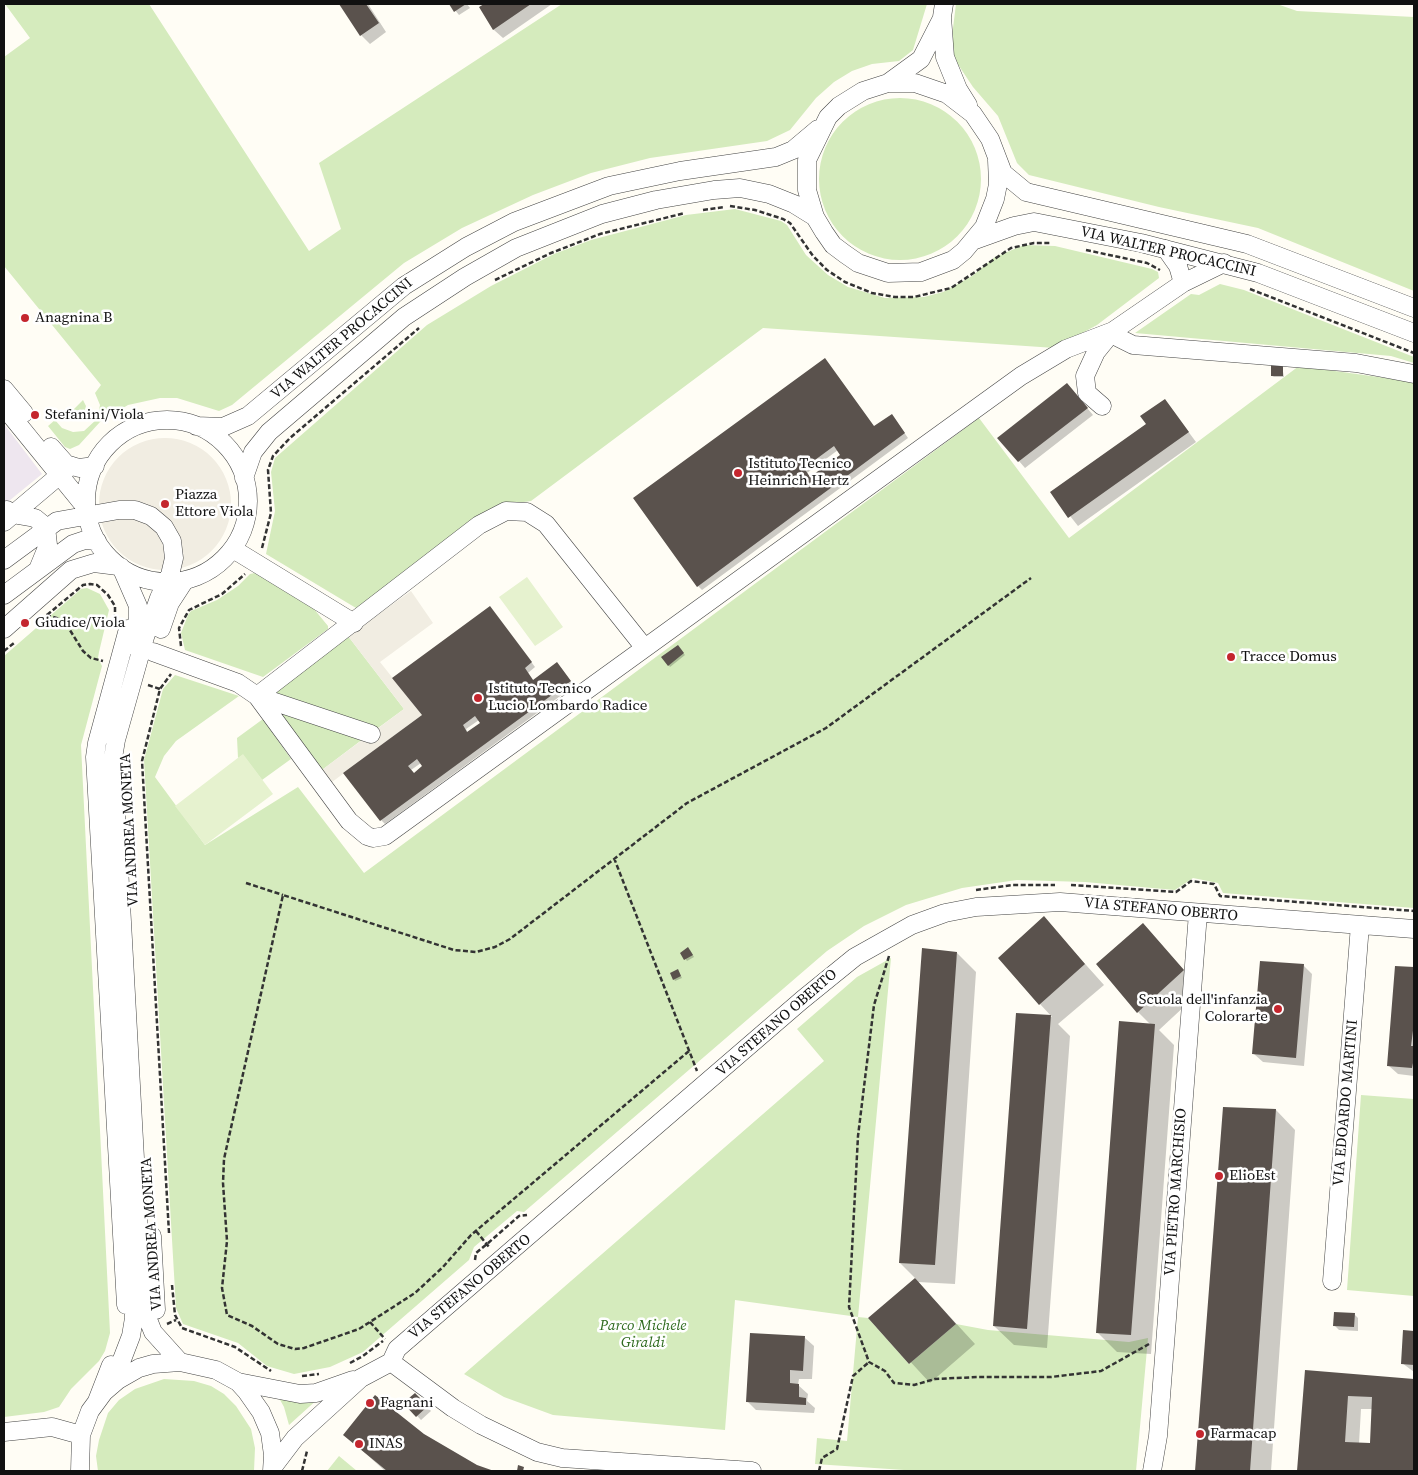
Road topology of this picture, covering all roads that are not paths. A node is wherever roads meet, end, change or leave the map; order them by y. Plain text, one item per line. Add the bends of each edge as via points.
1 (943, 11) edge
2 (888, 83) junction
3 (973, 114) junction
4 (822, 126) junction
5 (997, 160) junction
6 (815, 217) junction
7 (975, 240) junction
8 (1166, 249) junction
9 (1224, 263) junction
10 (1183, 283) junction
11 (1414, 308) edge
12 (1113, 331) junction
13 (1414, 333) edge
14 (1414, 374) edge
15 (4, 388) edge
16 (4, 406) edge
17 (1102, 406) dead end
18 (196, 426) junction
19 (94, 466) junction
20 (76, 467) junction
21 (59, 475) junction
22 (244, 478) junction
23 (87, 512) junction
24 (7, 515) edge
25 (46, 527) junction
26 (96, 541) junction
27 (233, 548) junction
28 (4, 560) edge
29 (120, 567) junction
30 (39, 568) junction
31 (177, 581) junction
32 (4, 595) edge
33 (354, 623) junction
34 (10, 635) edge
35 (644, 647) junction
36 (153, 652) junction
37 (257, 696) junction
38 (370, 734) dead end
39 (120, 835) junction
40 (122, 871) junction
41 (1198, 913) junction
42 (1360, 925) junction
43 (1414, 929) edge
44 (1332, 1281) dead end
45 (180, 1362) junction
46 (391, 1362) junction
47 (361, 1378) junction
48 (238, 1382) junction
49 (114, 1383) junction
50 (97, 1401) junction
51 (4, 1432) edge
52 (81, 1435) junction
53 (274, 1470) edge
54 (80, 1471) edge
55 (752, 1471) edge
56 (1152, 1471) edge

1 - 2 street via 920,60
1 - 3 street via 945,57
2 - 3 street, VIA WALTER PROCACCINI via 915,83 940,91
2 - 4 street, VIA WALTER PROCACCINI via 850,98
3 - 5 street, VIA WALTER PROCACCINI via 990,139
4 - 6 street, VIA WALTER PROCACCINI via 807,160 807,190
4 - 18 street, VIA WALTER PROCACCINI via 792,150 776,157 617,184 514,222 466,247 404,286 248,416 223,427
5 - 7 street, VIA WALTER PROCACCINI via 995,198 984,227
5 - 11 street, VIA WALTER PROCACCINI via 1007,178 1032,194 1247,244
6 - 7 street, VIA WALTER PROCACCINI via 833,245 858,263 888,273 921,272 938,267 964,252
6 - 22 street, VIA WALTER PROCACCINI via 769,194 740,188 714,190 602,214 516,248 404,317 269,432 253,452
7 - 8 street, VIA WALTER PROCACCINI via 1034,222
8 - 9 street, VIA WALTER PROCACCINI
8 - 10 street via 1178,266
9 - 10 street
9 - 13 street, VIA WALTER PROCACCINI via 1272,278
10 - 12 street
12 - 14 street via 1122,341 1133,345 1356,364
12 - 17 street via 1090,362 1085,376 1087,393
12 - 35 street via 1066,349 1021,376
15 - 20 street via 62,462
16 - 21 street
18 - 19 street via 167,420 137,426 112,442
18 - 22 street via 212,434 232,452
19 - 20 street
19 - 23 street via 87,489
20 - 21 street via 69,467
21 - 23 street
21 - 24 street
22 - 27 street via 248,494 247,514
23 - 25 street
23 - 26 street
23 - 31 street via 127,510 144,512 158,520 170,535
24 - 25 street via 35,518
25 - 28 street
25 - 30 street via 48,545
26 - 29 street
26 - 30 street via 79,542
27 - 31 street via 208,571
27 - 33 street
29 - 31 street via 150,578
29 - 34 street via 94,564 71,570
29 - 39 street, VIA ANDREA MONETA via 136,599 138,612 104,751
30 - 32 street
31 - 36 street, VIA ANDREA MONETA
31 - 39 street, VIA ANDREA MONETA via 159,598 151,619 114,749
33 - 35 street via 480,525 498,513 520,510 534,514 546,524
33 - 37 street
35 - 37 street via 395,830 378,837 361,833 349,820
36 - 37 street via 238,683
36 - 39 street, VIA ANDREA MONETA via 125,752
37 - 38 street
39 - 40 street, VIA ANDREA MONETA
39 - 40 street, VIA ANDREA MONETA
40 - 45 street, VIA ANDREA MONETA via 156,1310 162,1335
40 - 49 street, VIA ANDREA MONETA via 134,1318
40 - 50 street, VIA ANDREA MONETA via 126,1315 124,1335
41 - 42 street, VIA STEFANO OBERTO
41 - 46 street, VIA STEFANO OBERTO via 1073,902 1000,904 945,913 899,931 867,949 697,1078 397,1349
41 - 56 street, VIA PIETRO MARCHISIO via 1158,1436
42 - 43 street, VIA STEFANO OBERTO
42 - 44 street, VIA EDOARDO MARTINI
45 - 48 street via 203,1365
45 - 49 street via 139,1368
46 - 47 street, VIA STEFANO OBERTO
46 - 55 street via 481,1426 537,1452 570,1458
47 - 48 street via 316,1393 300,1394
47 - 53 street, VIA STEFANO OBERTO via 296,1438
48 - 53 street via 266,1422
49 - 50 street
50 - 52 street, VIA ANDREA MONETA
51 - 52 street via 52,1427
52 - 54 street

